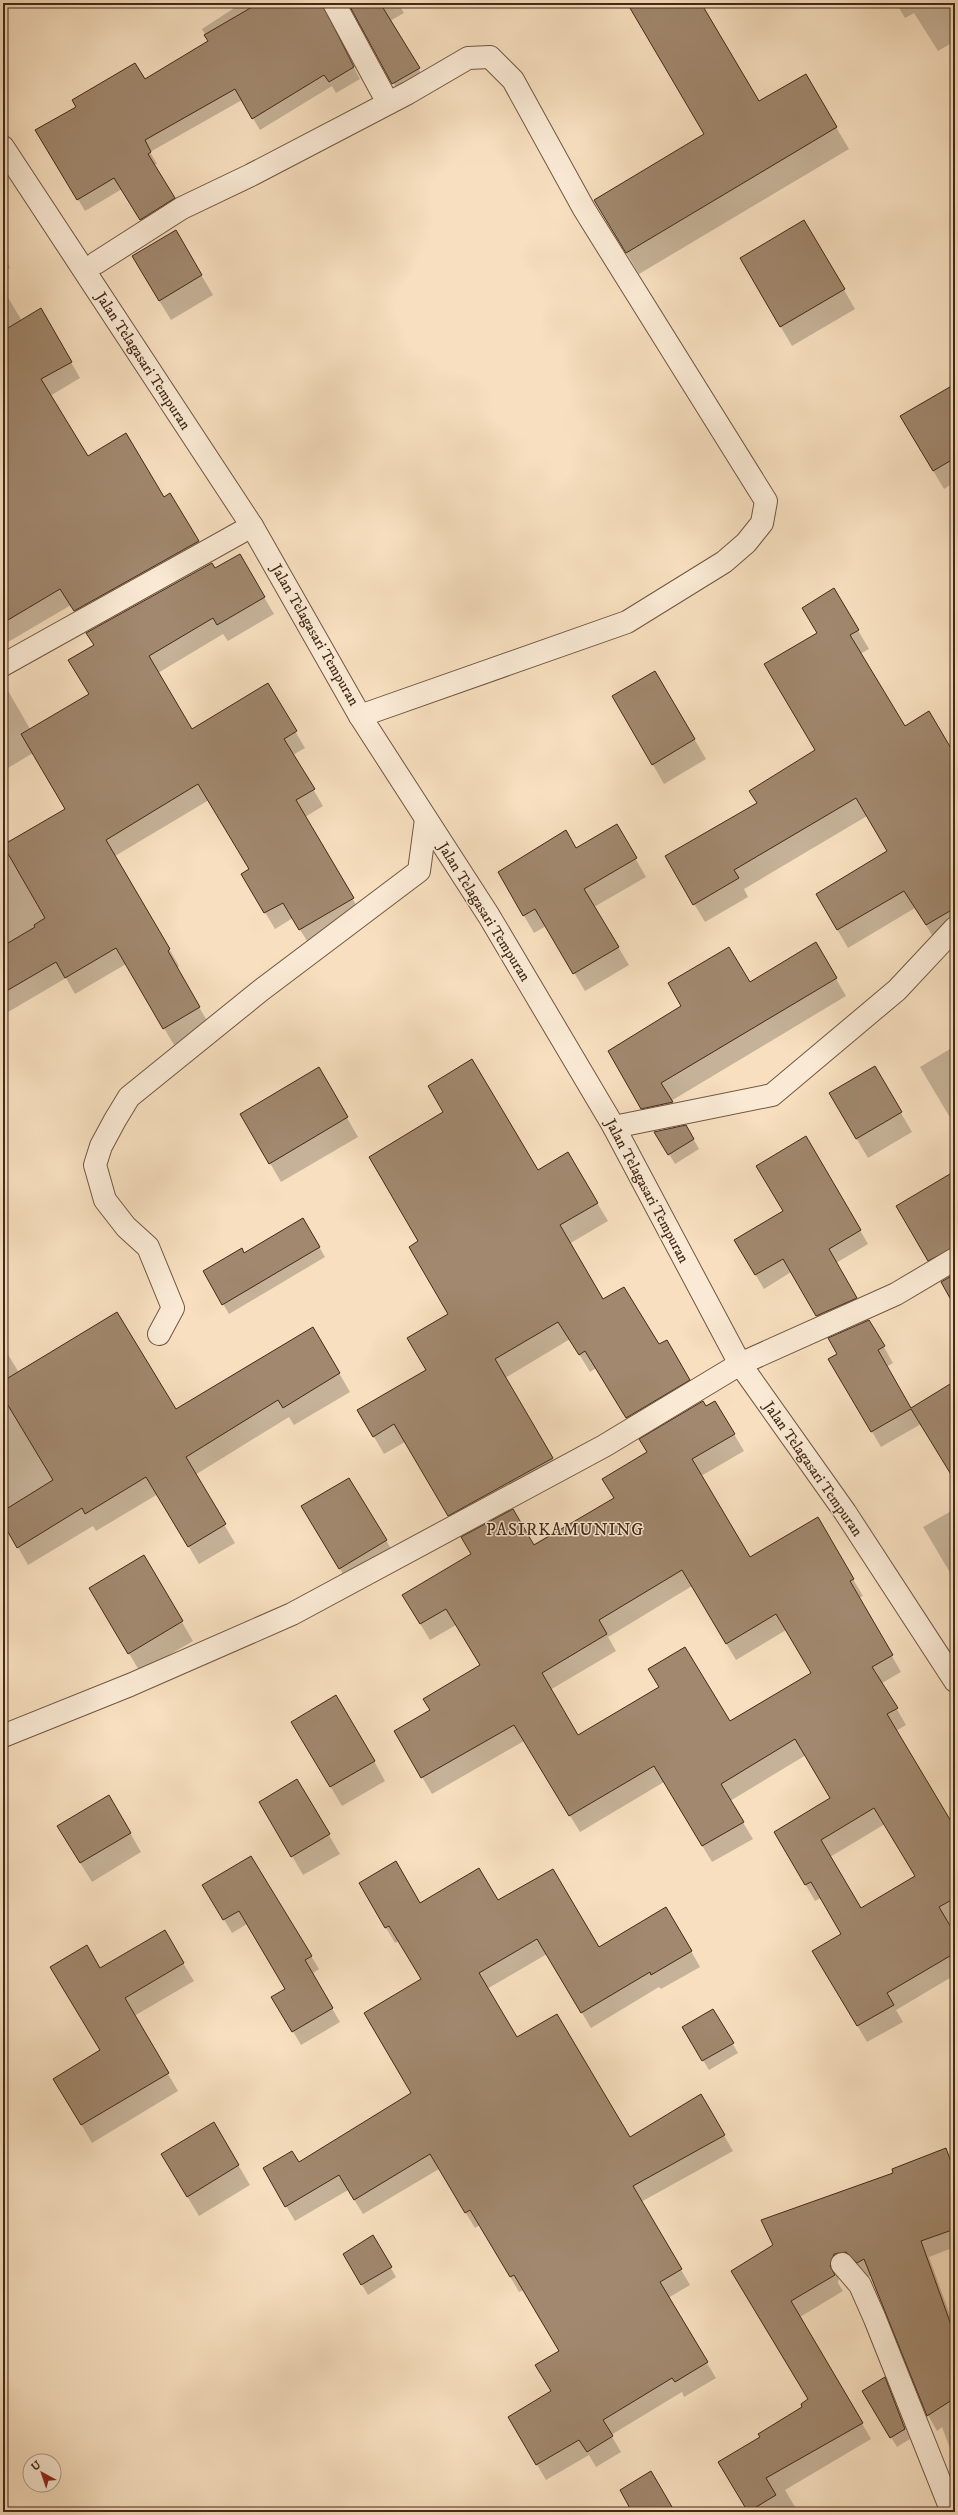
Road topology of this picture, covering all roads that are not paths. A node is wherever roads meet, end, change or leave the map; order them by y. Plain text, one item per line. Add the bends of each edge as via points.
1 (334, 3) edge
2 (388, 103) junction
3 (3, 147) edge
4 (96, 263) dead end
5 (252, 526) junction
6 (3, 665) edge
7 (360, 716) junction
8 (426, 819) junction
9 (955, 928) edge
10 (614, 1127) junction
11 (955, 1259) edge
12 (159, 1334) dead end
13 (740, 1364) junction
14 (955, 1681) edge
15 (3, 1736) edge
16 (842, 2264) dead end
17 (952, 2512) edge

1 - 2 street
2 - 4 street via 182,208
2 - 7 street via 468,58 490,57 513,80 584,210 766,501 762,523 746,544 724,562 627,622
3 - 5 street, Jalan Telagasari Tempuran
5 - 6 street
5 - 7 street, Jalan Telagasari Tempuran
7 - 8 street, Jalan Telagasari Tempuran
8 - 10 street, Jalan Telagasari Tempuran via 489,916
8 - 12 street via 418,871 260,991 129,1097 101,1146 95,1165 105,1200 126,1227 148,1248 173,1308
9 - 10 street via 897,990 772,1094
10 - 13 street, Jalan Telagasari Tempuran
11 - 13 street via 896,1294
13 - 14 street, Jalan Telagasari Tempuran via 845,1512
13 - 15 street via 604,1446 292,1614 130,1685
16 - 17 street via 860,2285

